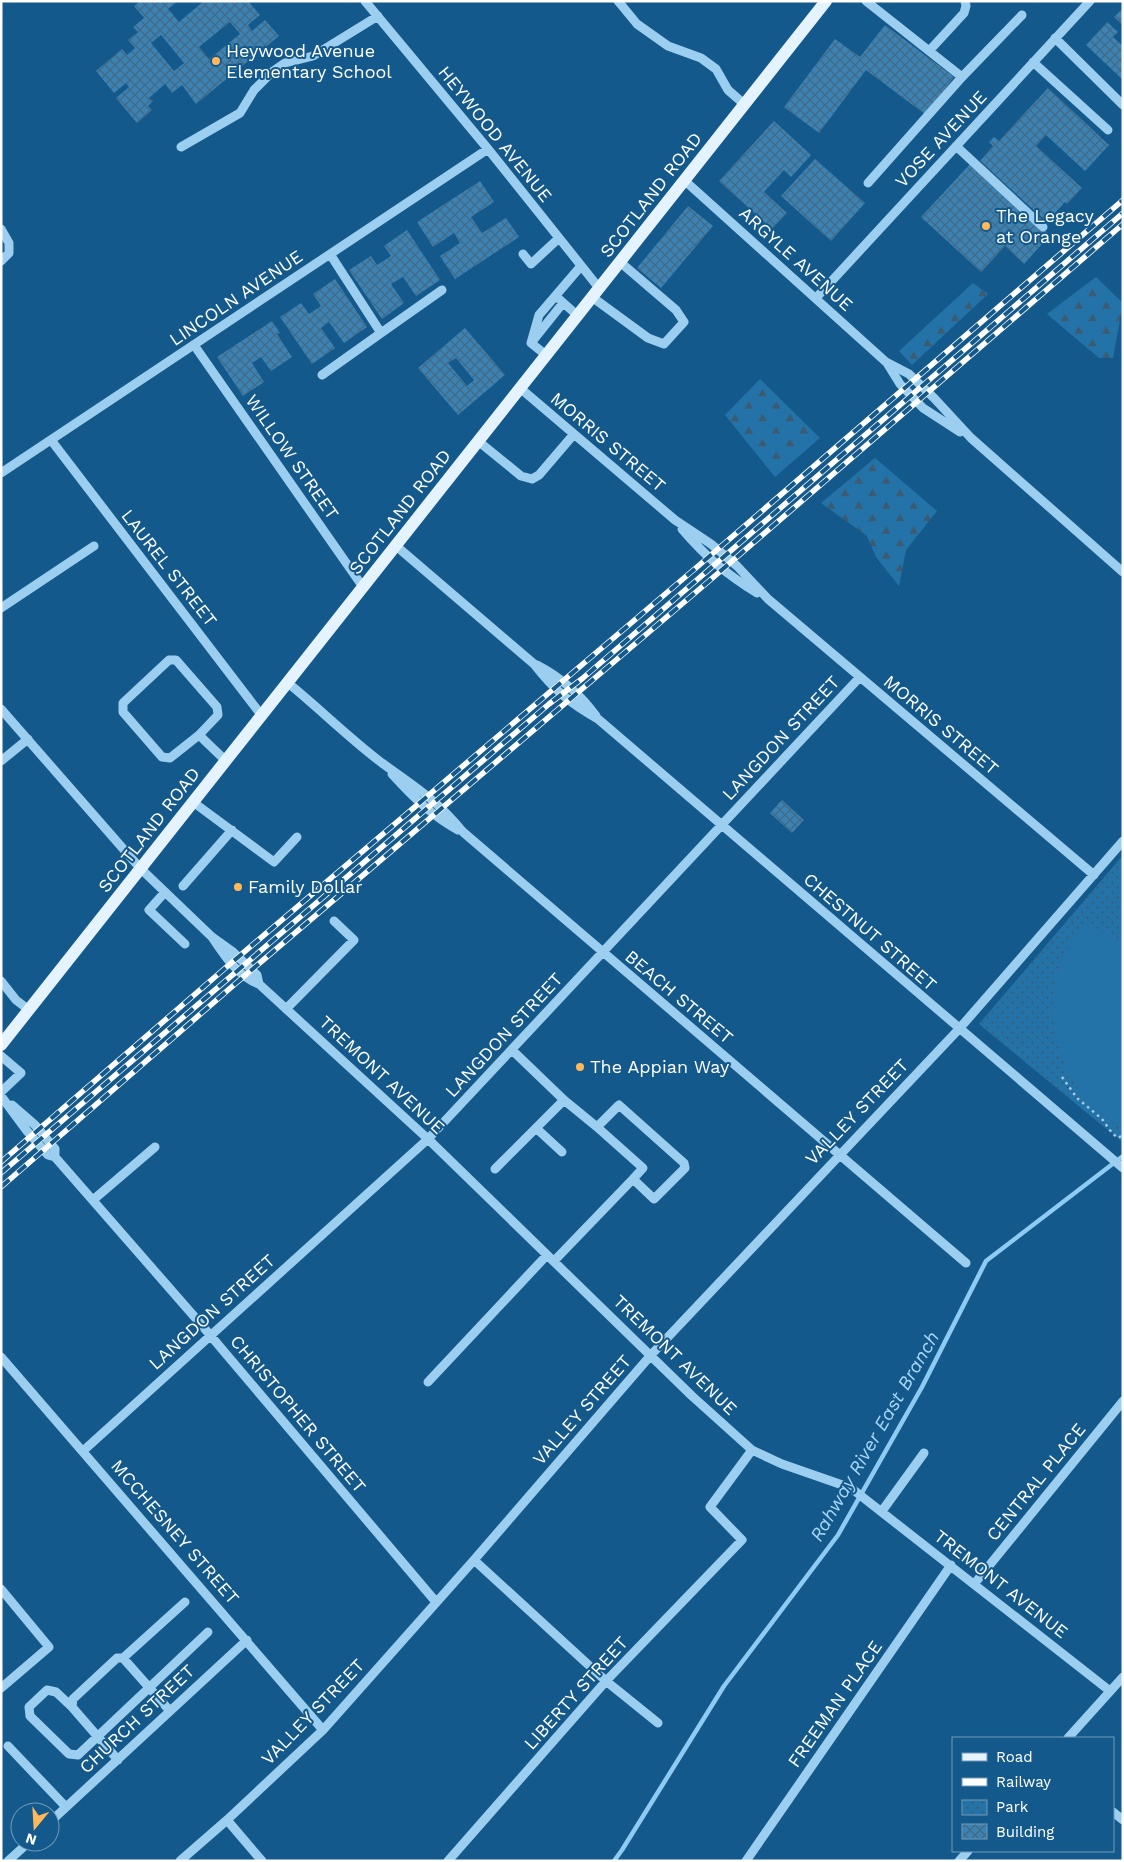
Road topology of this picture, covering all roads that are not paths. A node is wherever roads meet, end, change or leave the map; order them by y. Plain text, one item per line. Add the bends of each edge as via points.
1 (365, 1) edge
2 (618, 1) edge
3 (826, 1) edge
4 (866, 1) edge
5 (965, 1) edge
6 (1090, 1) edge
7 (1022, 15) dead end
8 (378, 16) junction
9 (1055, 38) junction
10 (929, 50) junction
11 (1033, 62) junction
12 (962, 77) junction
13 (744, 104) junction
14 (1123, 105) edge
15 (1108, 130) dead end
16 (956, 146) junction
17 (181, 147) dead end
18 (488, 149) junction
19 (684, 180) junction
20 (868, 183) dead end
21 (1043, 227) dead end
22 (1, 229) edge
23 (559, 238) junction
24 (330, 254) junction
25 (523, 254) dead end
26 (1, 261) edge
27 (620, 262) junction
28 (581, 266) junction
29 (442, 290) dead end
30 (596, 293) junction
31 (555, 296) junction
32 (816, 298) junction
33 (563, 303) junction
34 (578, 316) junction
35 (381, 333) junction
36 (531, 343) junction
37 (194, 345) junction
38 (546, 356) junction
39 (886, 362) junction
40 (322, 375) dead end
41 (520, 388) junction
42 (574, 434) junction
43 (970, 438) junction
44 (51, 440) junction
45 (478, 441) junction
46 (1, 473) edge
47 (396, 545) junction
48 (94, 546) dead end
49 (1123, 572) edge
50 (363, 587) junction
51 (1, 608) edge
52 (860, 677) junction
53 (288, 683) junction
54 (1, 709) edge
55 (262, 716) junction
56 (199, 735) junction
57 (28, 739) junction
58 (1, 761) edge
59 (226, 761) junction
60 (193, 802) junction
61 (722, 826) junction
62 (232, 830) junction
63 (297, 837) dead end
64 (1123, 841) edge
65 (140, 868) junction
66 (1094, 875) junction
67 (184, 886) dead end
68 (165, 892) junction
69 (334, 921) dead end
70 (185, 944) dead end
71 (603, 954) junction
72 (1, 981) edge
73 (286, 1009) junction
74 (29, 1010) junction
75 (958, 1029) junction
76 (1, 1045) edge
77 (512, 1050) junction
78 (1, 1056) edge
79 (1, 1094) edge
80 (564, 1100) junction
81 (597, 1127) junction
82 (536, 1128) junction
83 (428, 1140) junction
84 (155, 1147) dead end
85 (562, 1152) dead end
86 (839, 1154) junction
87 (1123, 1168) edge
88 (495, 1169) dead end
89 (633, 1179) junction
90 (93, 1200) junction
91 (551, 1258) junction
92 (966, 1263) dead end
93 (210, 1335) junction
94 (651, 1355) junction
95 (2, 1360) edge
96 (428, 1382) dead end
97 (1123, 1400) edge
98 (752, 1450) junction
99 (83, 1451) junction
100 (924, 1453) dead end
101 (882, 1511) junction
102 (474, 1560) junction
103 (951, 1565) junction
104 (975, 1583) junction
105 (1, 1589) edge
106 (185, 1602) dead end
107 (436, 1602) junction
108 (208, 1632) dead end
109 (247, 1640) junction
110 (123, 1658) junction
111 (1123, 1677) edge
112 (606, 1681) junction
113 (1, 1688) edge
114 (149, 1688) junction
115 (1110, 1691) junction
116 (72, 1707) junction
117 (170, 1711) junction
118 (658, 1723) dead end
119 (323, 1730) junction
120 (98, 1736) junction
121 (1069, 1737) edge
122 (8, 1746) dead end
123 (118, 1760) junction
124 (66, 1807) junction
125 (60, 1813) edge
126 (227, 1820) junction
127 (17, 1852) edge
128 (1, 1856) edge
129 (7, 1861) edge
130 (180, 1861) edge
131 (262, 1861) edge
132 (448, 1861) edge
133 (746, 1861) edge

1 - 8 street, HEYWOOD AVENUE
2 - 13 street via 637,24 668,46 701,58 716,70 728,90
3 - 13 main road, SCOTLAND ROAD
4 - 10 street
5 - 10 street via 964,13
6 - 9 street, VOSE AVENUE
7 - 12 street
8 - 17 street via 313,56 285,63 254,90 240,113
8 - 18 street, HEYWOOD AVENUE
9 - 11 street, VOSE AVENUE
9 - 14 street
10 - 12 street
11 - 15 street
11 - 16 street, VOSE AVENUE
12 - 20 street
13 - 19 main road, SCOTLAND ROAD
16 - 21 street
16 - 32 street, VOSE AVENUE
18 - 23 street, HEYWOOD AVENUE
18 - 24 street, LINCOLN AVENUE
19 - 27 main road, SCOTLAND ROAD
19 - 32 street, ARGYLE AVENUE
22 - 26 street via 9,242 9,253
23 - 25 street via 531,264
23 - 28 street, HEYWOOD AVENUE
24 - 35 street
24 - 37 street, LINCOLN AVENUE
27 - 30 main road, SCOTLAND ROAD
27 - 30 street, HEYWOOD AVENUE via 676,310 684,322 664,344 648,338
28 - 30 street, HEYWOOD AVENUE
28 - 31 street
29 - 35 street
30 - 34 main road, SCOTLAND ROAD
31 - 33 street
31 - 36 street via 539,315
32 - 39 street, ARGYLE AVENUE
33 - 34 street
33 - 36 street
34 - 38 main road, SCOTLAND ROAD
35 - 40 street
36 - 38 street
37 - 44 street, LINCOLN AVENUE
37 - 50 street, WILLOW STREET
38 - 41 main road, SCOTLAND ROAD
39 - 43 street, ARGYLE AVENUE via 909,374
39 - 43 street, ARGYLE AVENUE via 900,384 923,408
41 - 42 street, MORRIS STREET
41 - 45 main road, SCOTLAND ROAD
42 - 45 street via 532,480 521,476
42 - 52 street, MORRIS STREET via 675,520 701,551 728,575 768,599
43 - 49 street, ARGYLE AVENUE
44 - 46 street, LINCOLN AVENUE
44 - 55 street, LAUREL STREET
45 - 47 main road, SCOTLAND ROAD
47 - 50 main road, SCOTLAND ROAD
47 - 61 street, CHESTNUT STREET via 534,664 549,684 575,706 598,719
48 - 51 street
50 - 53 main road, SCOTLAND ROAD
52 - 61 street, LANGDON STREET
52 - 66 street, MORRIS STREET
53 - 55 main road, SCOTLAND ROAD
53 - 71 street, BEACH STREET via 381,762 440,820 463,832
54 - 57 street, TREMONT AVENUE
55 - 59 main road, SCOTLAND ROAD
56 - 56 street via 218,716 217,707 176,660 168,660 123,703 123,712 162,757 170,758
56 - 59 street
57 - 58 street
57 - 65 street, TREMONT AVENUE
59 - 60 main road, SCOTLAND ROAD
60 - 62 street
60 - 65 main road, SCOTLAND ROAD
61 - 71 street, LANGDON STREET
61 - 75 street, CHESTNUT STREET
62 - 63 street via 274,862
62 - 67 street
64 - 66 street, VALLEY STREET
65 - 68 street, TREMONT AVENUE
65 - 74 main road, SCOTLAND ROAD
66 - 75 street, VALLEY STREET
68 - 70 street via 149,910
68 - 73 street, TREMONT AVENUE via 212,937 227,960
69 - 73 street via 354,940
71 - 77 street, LANGDON STREET
71 - 86 street, BEACH STREET
72 - 74 street
73 - 83 street, TREMONT AVENUE
74 - 76 main road, SCOTLAND ROAD
75 - 86 street, VALLEY STREET
75 - 87 street, CHESTNUT STREET
77 - 80 street
77 - 83 street, LANGDON STREET
78 - 79 street via 21,1073
79 - 90 street, CHRISTOPHER STREET via 27,1131 48,1155 56,1157
80 - 81 street
80 - 82 street
81 - 89 street via 643,1168
81 - 89 street via 619,1104 684,1163 685,1168 654,1198
82 - 85 street
82 - 88 street
83 - 91 street, TREMONT AVENUE
83 - 93 street, LANGDON STREET
84 - 90 street
86 - 92 street, BEACH STREET
86 - 94 street, VALLEY STREET
89 - 91 street
90 - 93 street, CHRISTOPHER STREET
91 - 94 street, TREMONT AVENUE
91 - 96 street
93 - 99 street, LANGDON STREET
93 - 107 street, CHRISTOPHER STREET
94 - 98 street, TREMONT AVENUE
94 - 102 street, VALLEY STREET
95 - 99 street, MCCHESNEY STREET
97 - 104 street, CENTRAL PLACE
98 - 101 street, TREMONT AVENUE via 851,1488
98 - 112 street, LIBERTY STREET via 710,1507 742,1540
99 - 109 street, MCCHESNEY STREET
100 - 101 street
101 - 103 street, TREMONT AVENUE
102 - 107 street, VALLEY STREET
102 - 112 street
103 - 104 street, TREMONT AVENUE
103 - 133 street, FREEMAN PLACE
104 - 115 street, TREMONT AVENUE
105 - 113 street via 49,1647
106 - 110 street
107 - 119 street, VALLEY STREET
108 - 114 street
109 - 117 street, CHURCH STREET
109 - 119 street, MCCHESNEY STREET
110 - 114 street
110 - 116 street via 117,1658 73,1699
111 - 115 street
112 - 118 street
112 - 132 street, LIBERTY STREET
114 - 117 street
114 - 120 street
115 - 121 street
116 - 120 street
116 - 120 street via 56,1692 47,1690 28,1707 30,1716 69,1754 78,1755
117 - 123 street, CHURCH STREET
119 - 126 street, VALLEY STREET
120 - 123 street
122 - 124 street
123 - 124 street, CHURCH STREET
124 - 125 street, CHURCH STREET
126 - 130 street, VALLEY STREET
126 - 131 street
127 - 129 street
128 - 129 street

